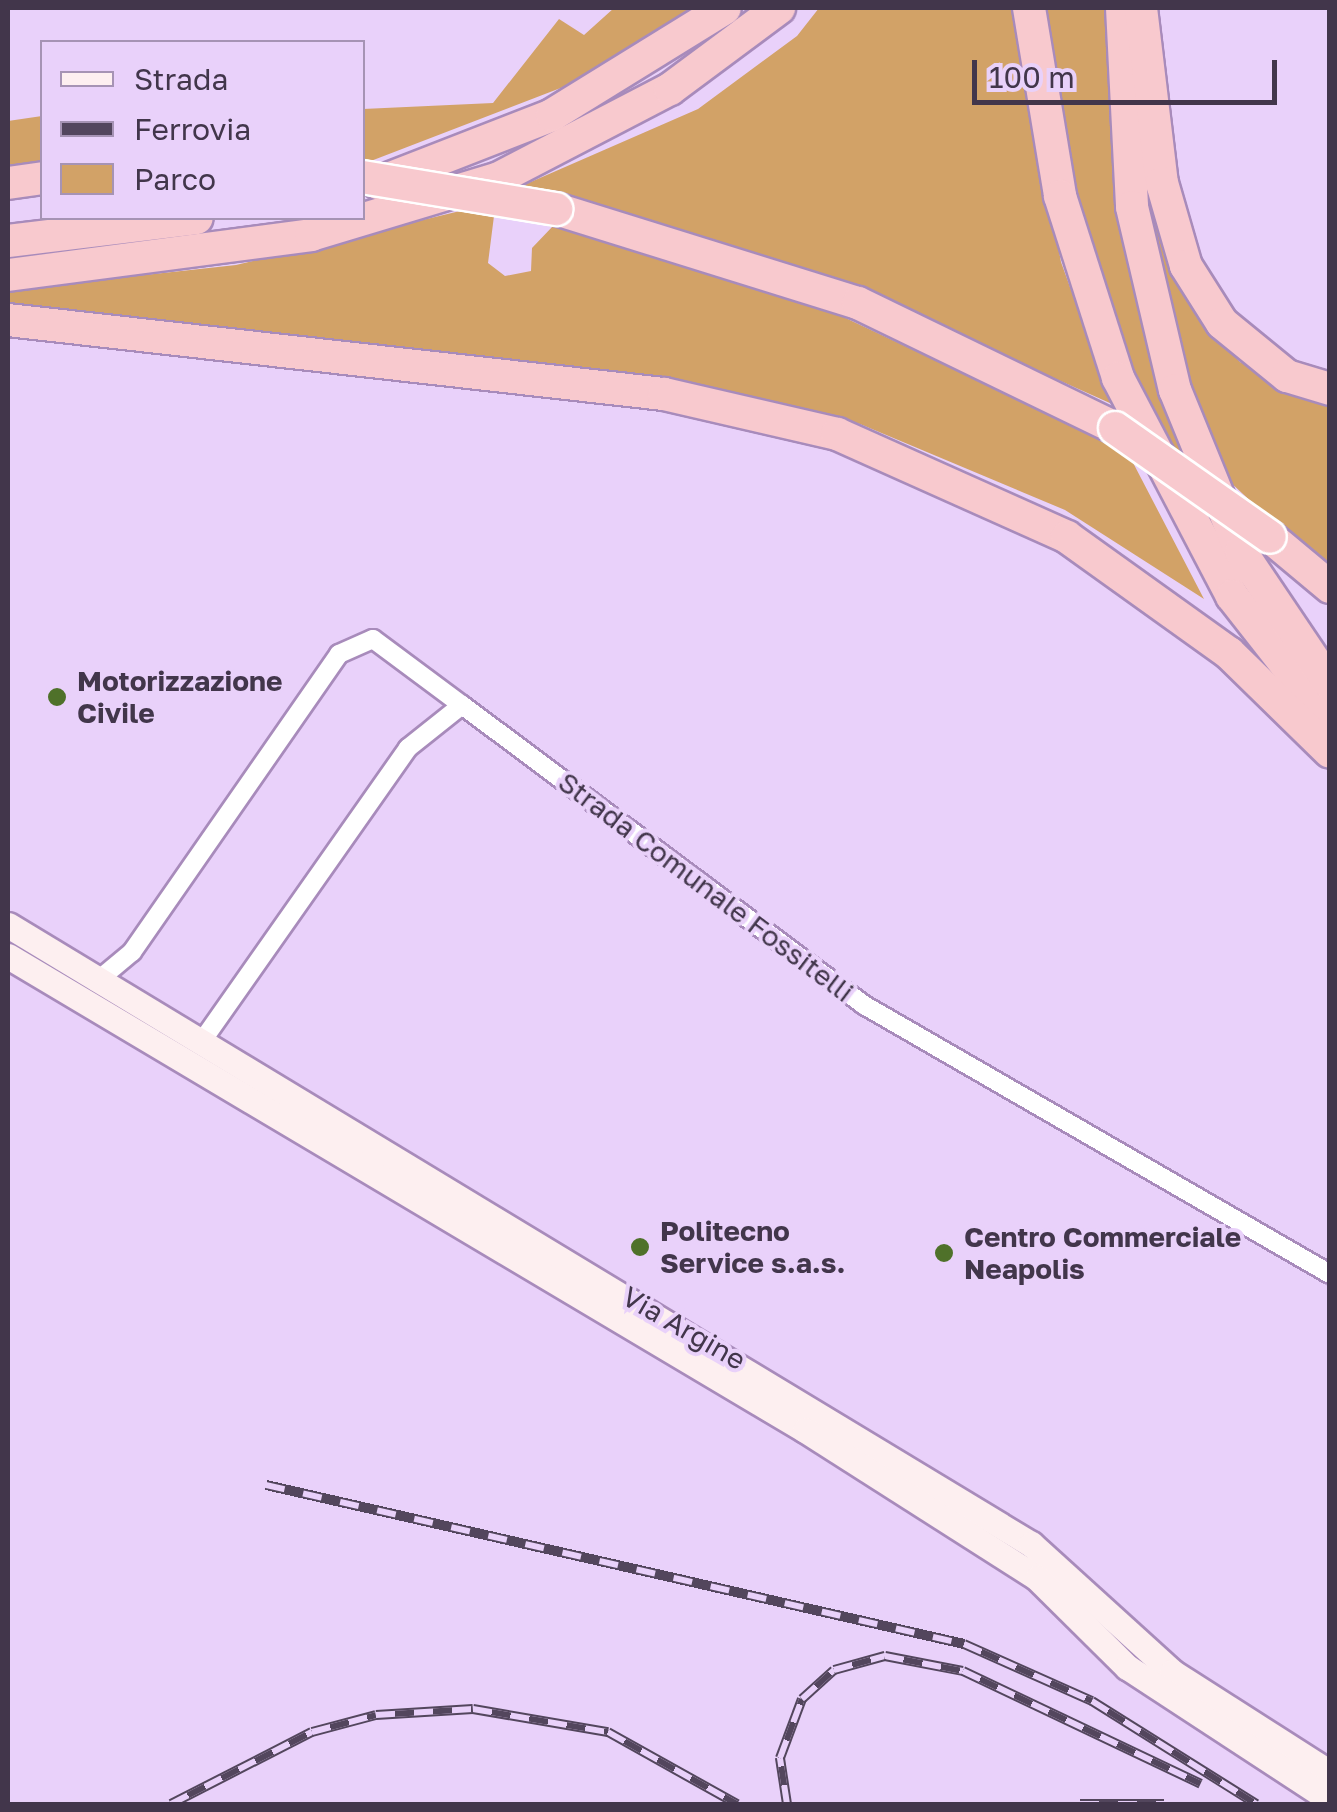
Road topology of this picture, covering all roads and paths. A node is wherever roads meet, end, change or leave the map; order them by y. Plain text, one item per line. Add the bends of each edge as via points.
1 (725, 8) edge
2 (779, 8) edge
3 (1029, 8) edge
4 (1122, 8) edge
5 (1141, 8) edge
6 (365, 177) edge
7 (40, 178) edge
8 (8, 183) edge
9 (365, 186) edge
10 (365, 219) edge
11 (181, 220) edge
12 (362, 220) edge
13 (8, 241) edge
14 (8, 275) edge
15 (8, 320) edge
16 (1330, 388) edge
17 (1330, 587) edge
18 (1330, 684) edge
19 (462, 705) junction
20 (1330, 721) edge
21 (1330, 752) edge
22 (8, 924) edge
23 (8, 956) edge
24 (96, 982) junction
25 (200, 1044) junction
26 (1330, 1274) edge
27 (1330, 1772) edge
28 (1330, 1800) edge

1 - 9 highway via 552,115
2 - 10 highway via 670,89 497,179
3 - 20 highway via 1060,196 1118,378 1232,596
4 - 18 highway via 1132,207 1175,390 1241,552
5 - 16 highway via 1162,184 1186,266 1222,322 1286,376
6 - 17 highway, bridge via 556,209 858,303 1115,428
7 - 8 highway
11 - 13 highway
12 - 14 highway via 312,235
15 - 21 highway via 664,394 837,434 996,498 1082,547 1229,652
19 - 24 street, Strada Comunale Fossitelli via 373,639 339,654 132,952
19 - 25 street via 408,748
19 - 26 street, Strada Comunale Fossitelli via 864,1005
22 - 24 street, Via Argine
23 - 28 street, Via Argine via 820,1439 1037,1578 1142,1678
24 - 25 street, Via Argine
25 - 27 street, Via Argine via 999,1524 1074,1577 1172,1672

